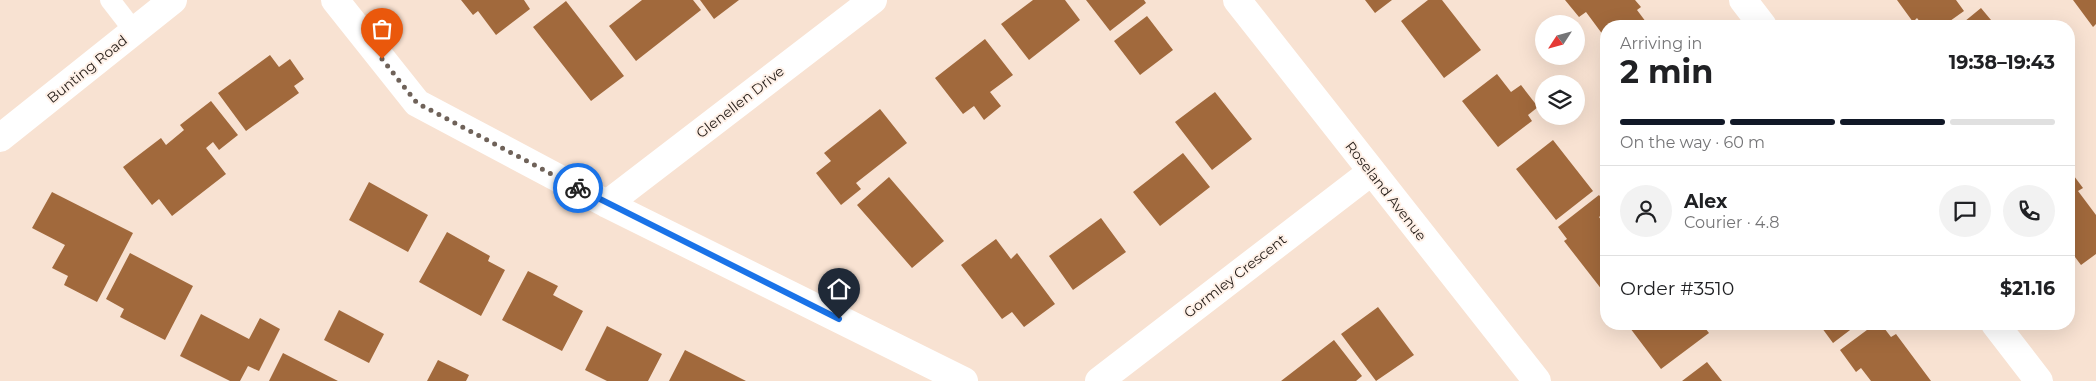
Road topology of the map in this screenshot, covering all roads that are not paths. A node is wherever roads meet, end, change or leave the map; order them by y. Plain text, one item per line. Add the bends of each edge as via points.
1 (110, 0) edge
2 (173, 0) edge
3 (335, 0) edge
4 (874, 0) edge
5 (1237, 0) edge
6 (1743, 0) edge
7 (1758, 20) edge
8 (134, 31) junction
9 (0, 138) edge
10 (1371, 172) junction
11 (607, 204) junction
12 (2000, 330) edge
13 (964, 381) edge
14 (1098, 381) edge
15 (1537, 381) edge
16 (2039, 381) edge

1 - 8 lane
2 - 8 street, Bunting Road
3 - 11 street via 417,103
4 - 11 street, Glenellen Drive
5 - 10 street, Roseland Avenue
6 - 7 street
8 - 9 street, Bunting Road
10 - 14 street, Gormley Crescent
10 - 15 street, Roseland Avenue
11 - 13 street
12 - 16 street

